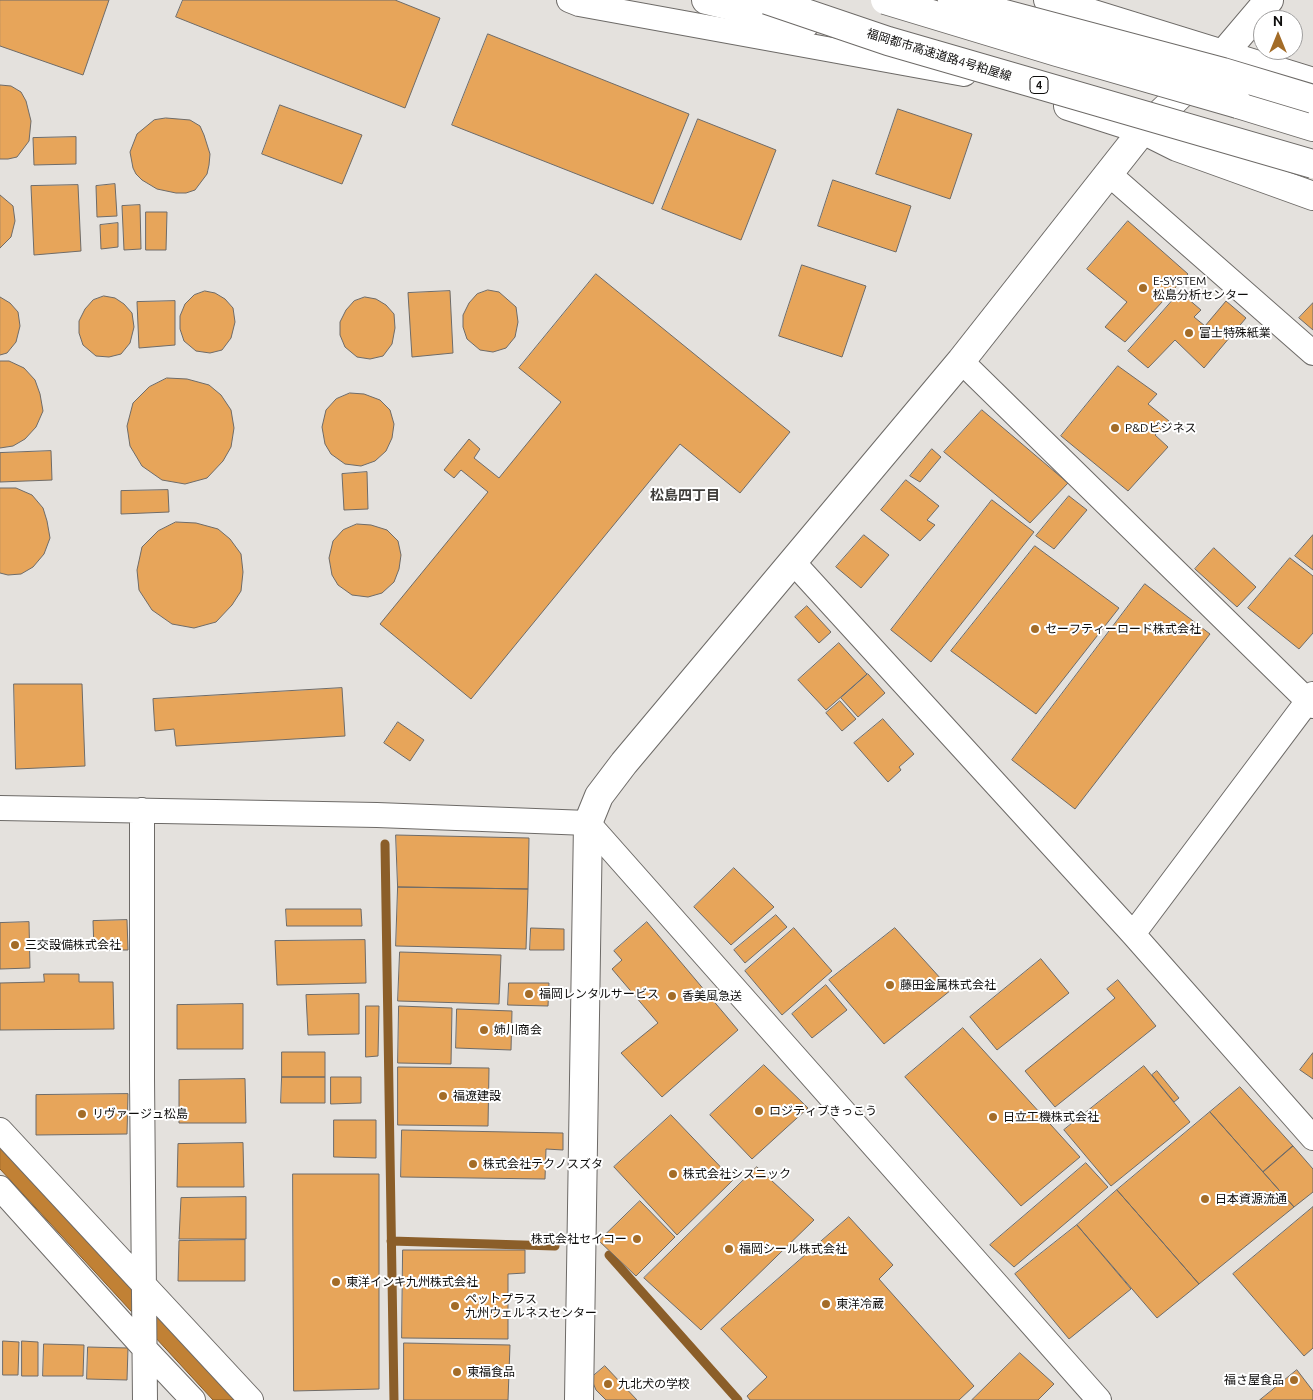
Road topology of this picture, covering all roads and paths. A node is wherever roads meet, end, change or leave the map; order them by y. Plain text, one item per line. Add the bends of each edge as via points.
1 (706, 0) edge
2 (768, 0) edge
3 (885, 0) edge
4 (952, 0) edge
5 (1048, 0) edge
6 (1269, 0) edge
7 (574, 2) edge
8 (1224, 53) junction
9 (973, 76) junction
10 (1313, 82) edge
11 (1313, 99) edge
12 (1145, 123) junction
13 (1313, 127) edge
14 (1313, 164) edge
15 (1109, 174) junction
16 (1313, 175) edge
17 (1313, 196) edge
18 (1313, 353) edge
19 (961, 361) junction
20 (793, 562) junction
21 (1311, 700) edge
22 (0, 808) edge
23 (142, 810) junction
24 (588, 823) junction
25 (1133, 934) junction
26 (0, 1130) edge
27 (1313, 1138) edge
28 (0, 1188) edge
29 (144, 1285) junction
30 (145, 1349) junction
31 (145, 1400) edge
32 (193, 1400) edge
33 (251, 1400) edge
34 (579, 1400) edge
35 (1099, 1400) edge

1 - 9 main road via 798,22
2 - 12 main road, 福岡都市高速道路4号粕屋線 / 4, bridge
3 - 13 main road, bridge
4 - 11 main road, bridge
5 - 8 main road
6 - 8 main road
7 - 9 street
8 - 10 main road
8 - 12 main road
9 - 12 main road
12 - 14 main road, 福岡都市高速道路4号粕屋線 / 4, bridge
12 - 15 main road
12 - 16 main road, bridge
12 - 17 main road via 1177,147
15 - 18 street
15 - 19 main road
19 - 20 main road
19 - 21 street
20 - 24 main road via 624,763 599,796
20 - 25 street
21 - 25 street
22 - 23 street
23 - 24 street
23 - 29 street
24 - 34 main road
24 - 35 street
25 - 27 street
26 - 29 street
28 - 30 street
29 - 30 street
29 - 33 street
30 - 31 street
30 - 32 street

